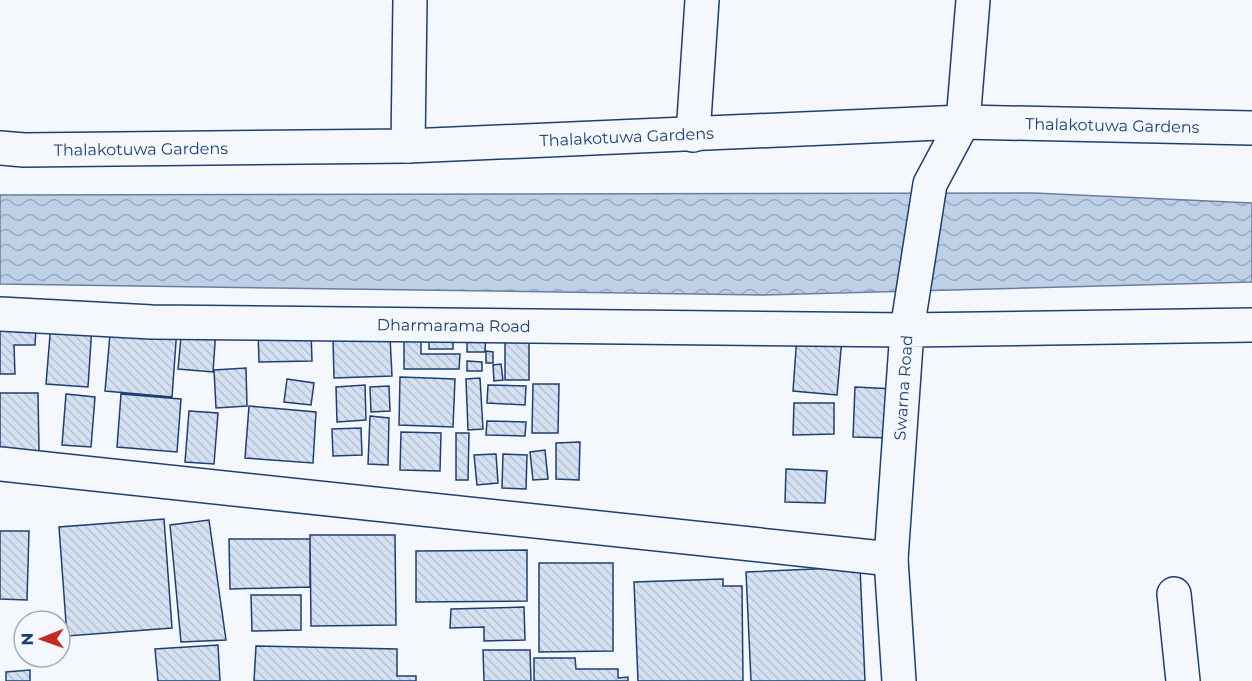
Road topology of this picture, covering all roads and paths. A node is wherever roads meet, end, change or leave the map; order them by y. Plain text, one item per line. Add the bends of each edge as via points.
1 (410, 0) edge
2 (702, 0) edge
3 (973, 0) edge
4 (1252, 116) edge
5 (963, 122) junction
6 (1252, 128) edge
7 (693, 135) junction
8 (408, 146) junction
9 (0, 148) edge
10 (0, 314) edge
11 (1252, 326) edge
12 (907, 330) junction
13 (0, 464) edge
14 (891, 559) junction
15 (1174, 594) dead end
16 (899, 681) edge
17 (1183, 681) edge

1 - 8 street
2 - 7 street
3 - 5 street
4 - 6 street
5 - 6 street, Thalakotuwa Gardens
5 - 7 street, Thalakotuwa Gardens
5 - 12 street via 930,184
7 - 8 street, Thalakotuwa Gardens
8 - 9 street, Thalakotuwa Gardens
10 - 12 street, Dharmarama Road via 152,322
11 - 12 street, Swarna Road
12 - 14 street, Swarna Road
13 - 14 street
14 - 16 street, Swarna Road
15 - 17 street

